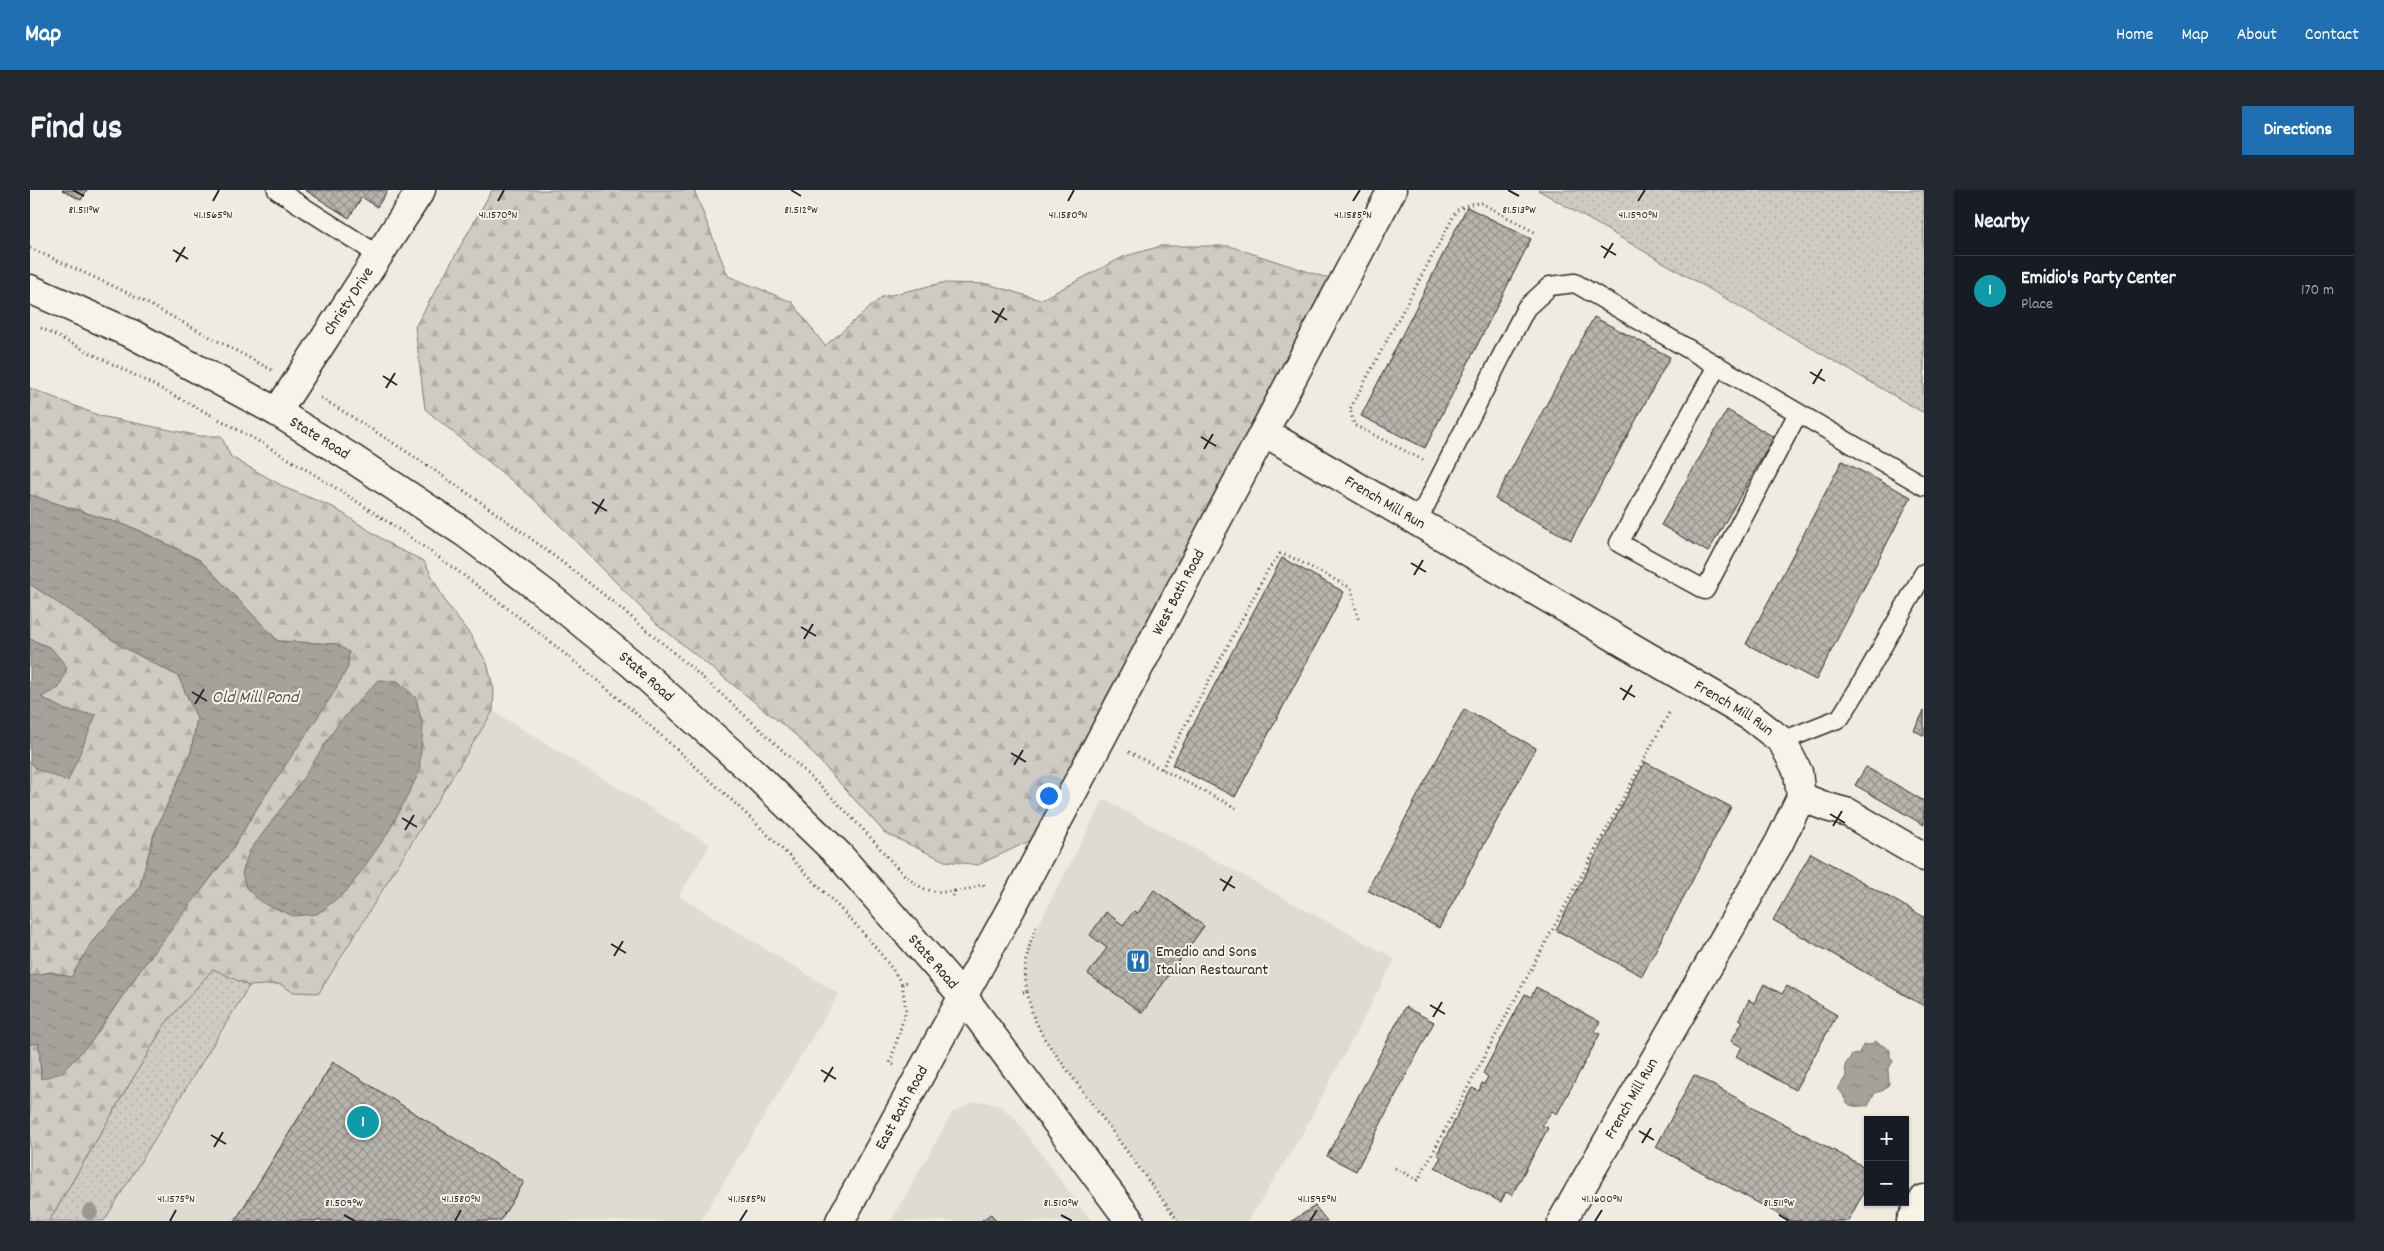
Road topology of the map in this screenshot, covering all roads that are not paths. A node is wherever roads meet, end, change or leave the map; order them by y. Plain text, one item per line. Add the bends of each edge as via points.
1 (277, 190) edge
2 (421, 190) edge
3 (1392, 190) edge
4 (380, 256) junction
5 (30, 288) edge
6 (1717, 366) junction
7 (277, 412) junction
8 (1798, 413) junction
9 (1264, 432) junction
10 (1924, 486) edge
11 (1417, 522) junction
12 (1924, 573) edge
13 (1782, 741) junction
14 (1801, 797) junction
15 (1924, 857) edge
16 (962, 995) junction
17 (1924, 1199) edge
18 (840, 1221) edge
19 (1130, 1221) edge
20 (1562, 1221) edge
21 (1911, 1221) edge

1 - 4 lane
2 - 4 street, Christy Drive
3 - 9 street, West Bath Road
4 - 7 street, Christy Drive
5 - 7 street, State Road via 134,336
6 - 8 lane
6 - 8 lane via 1619,543 1704,590
6 - 11 lane via 1575,283 1550,286 1526,308
7 - 16 street, State Road via 465,533 631,663 754,773 839,855
8 - 10 lane
9 - 11 street, French Mill Run
9 - 16 street, West Bath Road
11 - 13 street, French Mill Run via 1752,717
12 - 13 lane via 1840,718
13 - 14 street, French Mill Run via 1798,772
14 - 15 street via 1849,813
14 - 20 street, French Mill Run via 1779,843
16 - 18 street, East Bath Road
16 - 19 street, State Road
17 - 21 street

